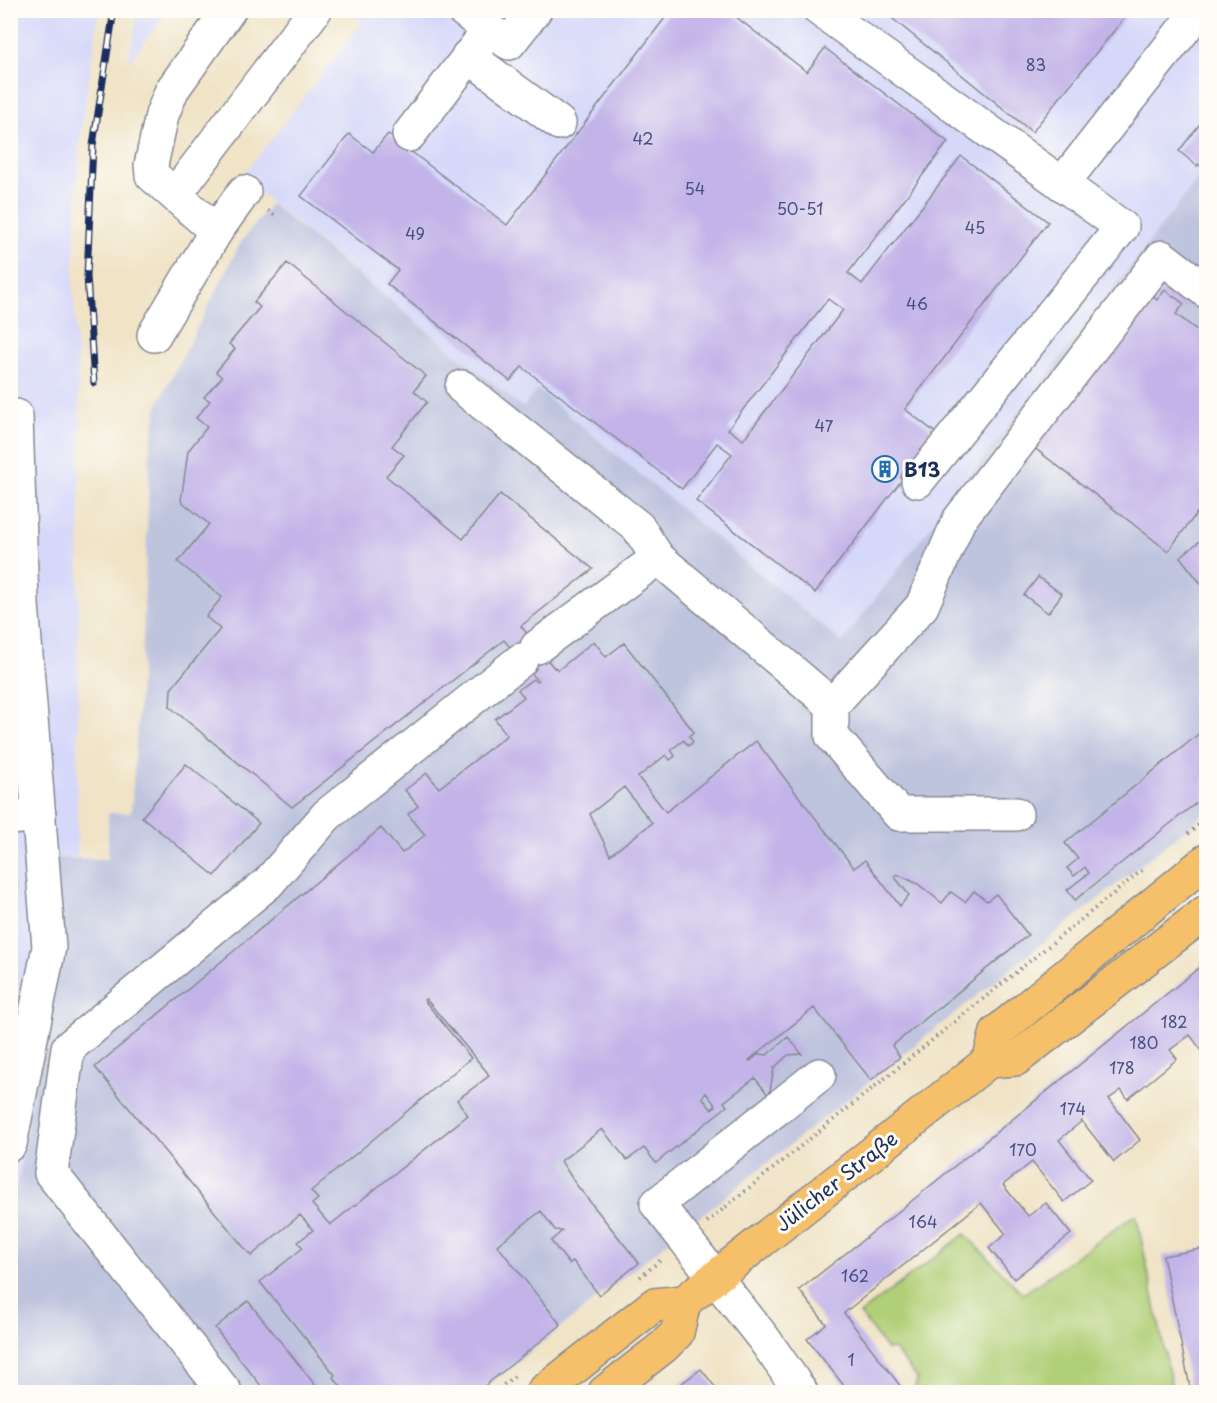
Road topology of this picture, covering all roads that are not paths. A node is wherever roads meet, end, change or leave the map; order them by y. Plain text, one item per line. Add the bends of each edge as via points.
1 (229, 10) edge
2 (315, 10) edge
3 (463, 10) edge
4 (535, 10) edge
5 (820, 10) edge
6 (1199, 10) edge
7 (489, 30) junction
8 (468, 56) junction
9 (559, 123) dead end
10 (408, 135) dead end
11 (1062, 184) junction
12 (244, 192) dead end
13 (175, 195) junction
14 (1122, 227) junction
15 (216, 231) junction
16 (1162, 257) junction
17 (1206, 291) edge
18 (154, 335) dead end
19 (462, 387) dead end
20 (16, 416) dead end
21 (918, 481) dead end
22 (658, 558) junction
23 (832, 705) junction
24 (1016, 814) dead end
25 (25, 817) edge
26 (1206, 861) edge
27 (1206, 912) edge
28 (989, 1061) junction
29 (819, 1076) dead end
30 (10, 1144) edge
31 (715, 1276) junction
32 (684, 1302) junction
33 (532, 1382) edge
34 (225, 1392) edge
35 (605, 1392) edge
36 (801, 1392) edge

1 - 13 street via 172,90 162,115 151,172
2 - 13 street
3 - 7 street
4 - 7 street via 509,43
5 - 11 street
6 - 11 street
7 - 8 street
8 - 9 street
8 - 10 street
11 - 14 street
12 - 15 street
13 - 15 street
14 - 16 street
14 - 21 street
15 - 18 street
16 - 17 street
16 - 23 street via 959,520 922,606
19 - 22 street via 638,527
20 - 25 street
22 - 23 street
22 - 34 street via 529,654 327,815 268,883 69,1048 51,1173
23 - 24 street via 832,736 899,814
25 - 30 street via 49,947
26 - 28 main road via 997,1032
27 - 28 main road via 1016,1059
28 - 31 main road, Jülicher Straße
29 - 31 street via 657,1204
31 - 32 main road, Jülicher Straße
31 - 36 street
32 - 33 main road via 654,1305
32 - 35 main road via 677,1333

